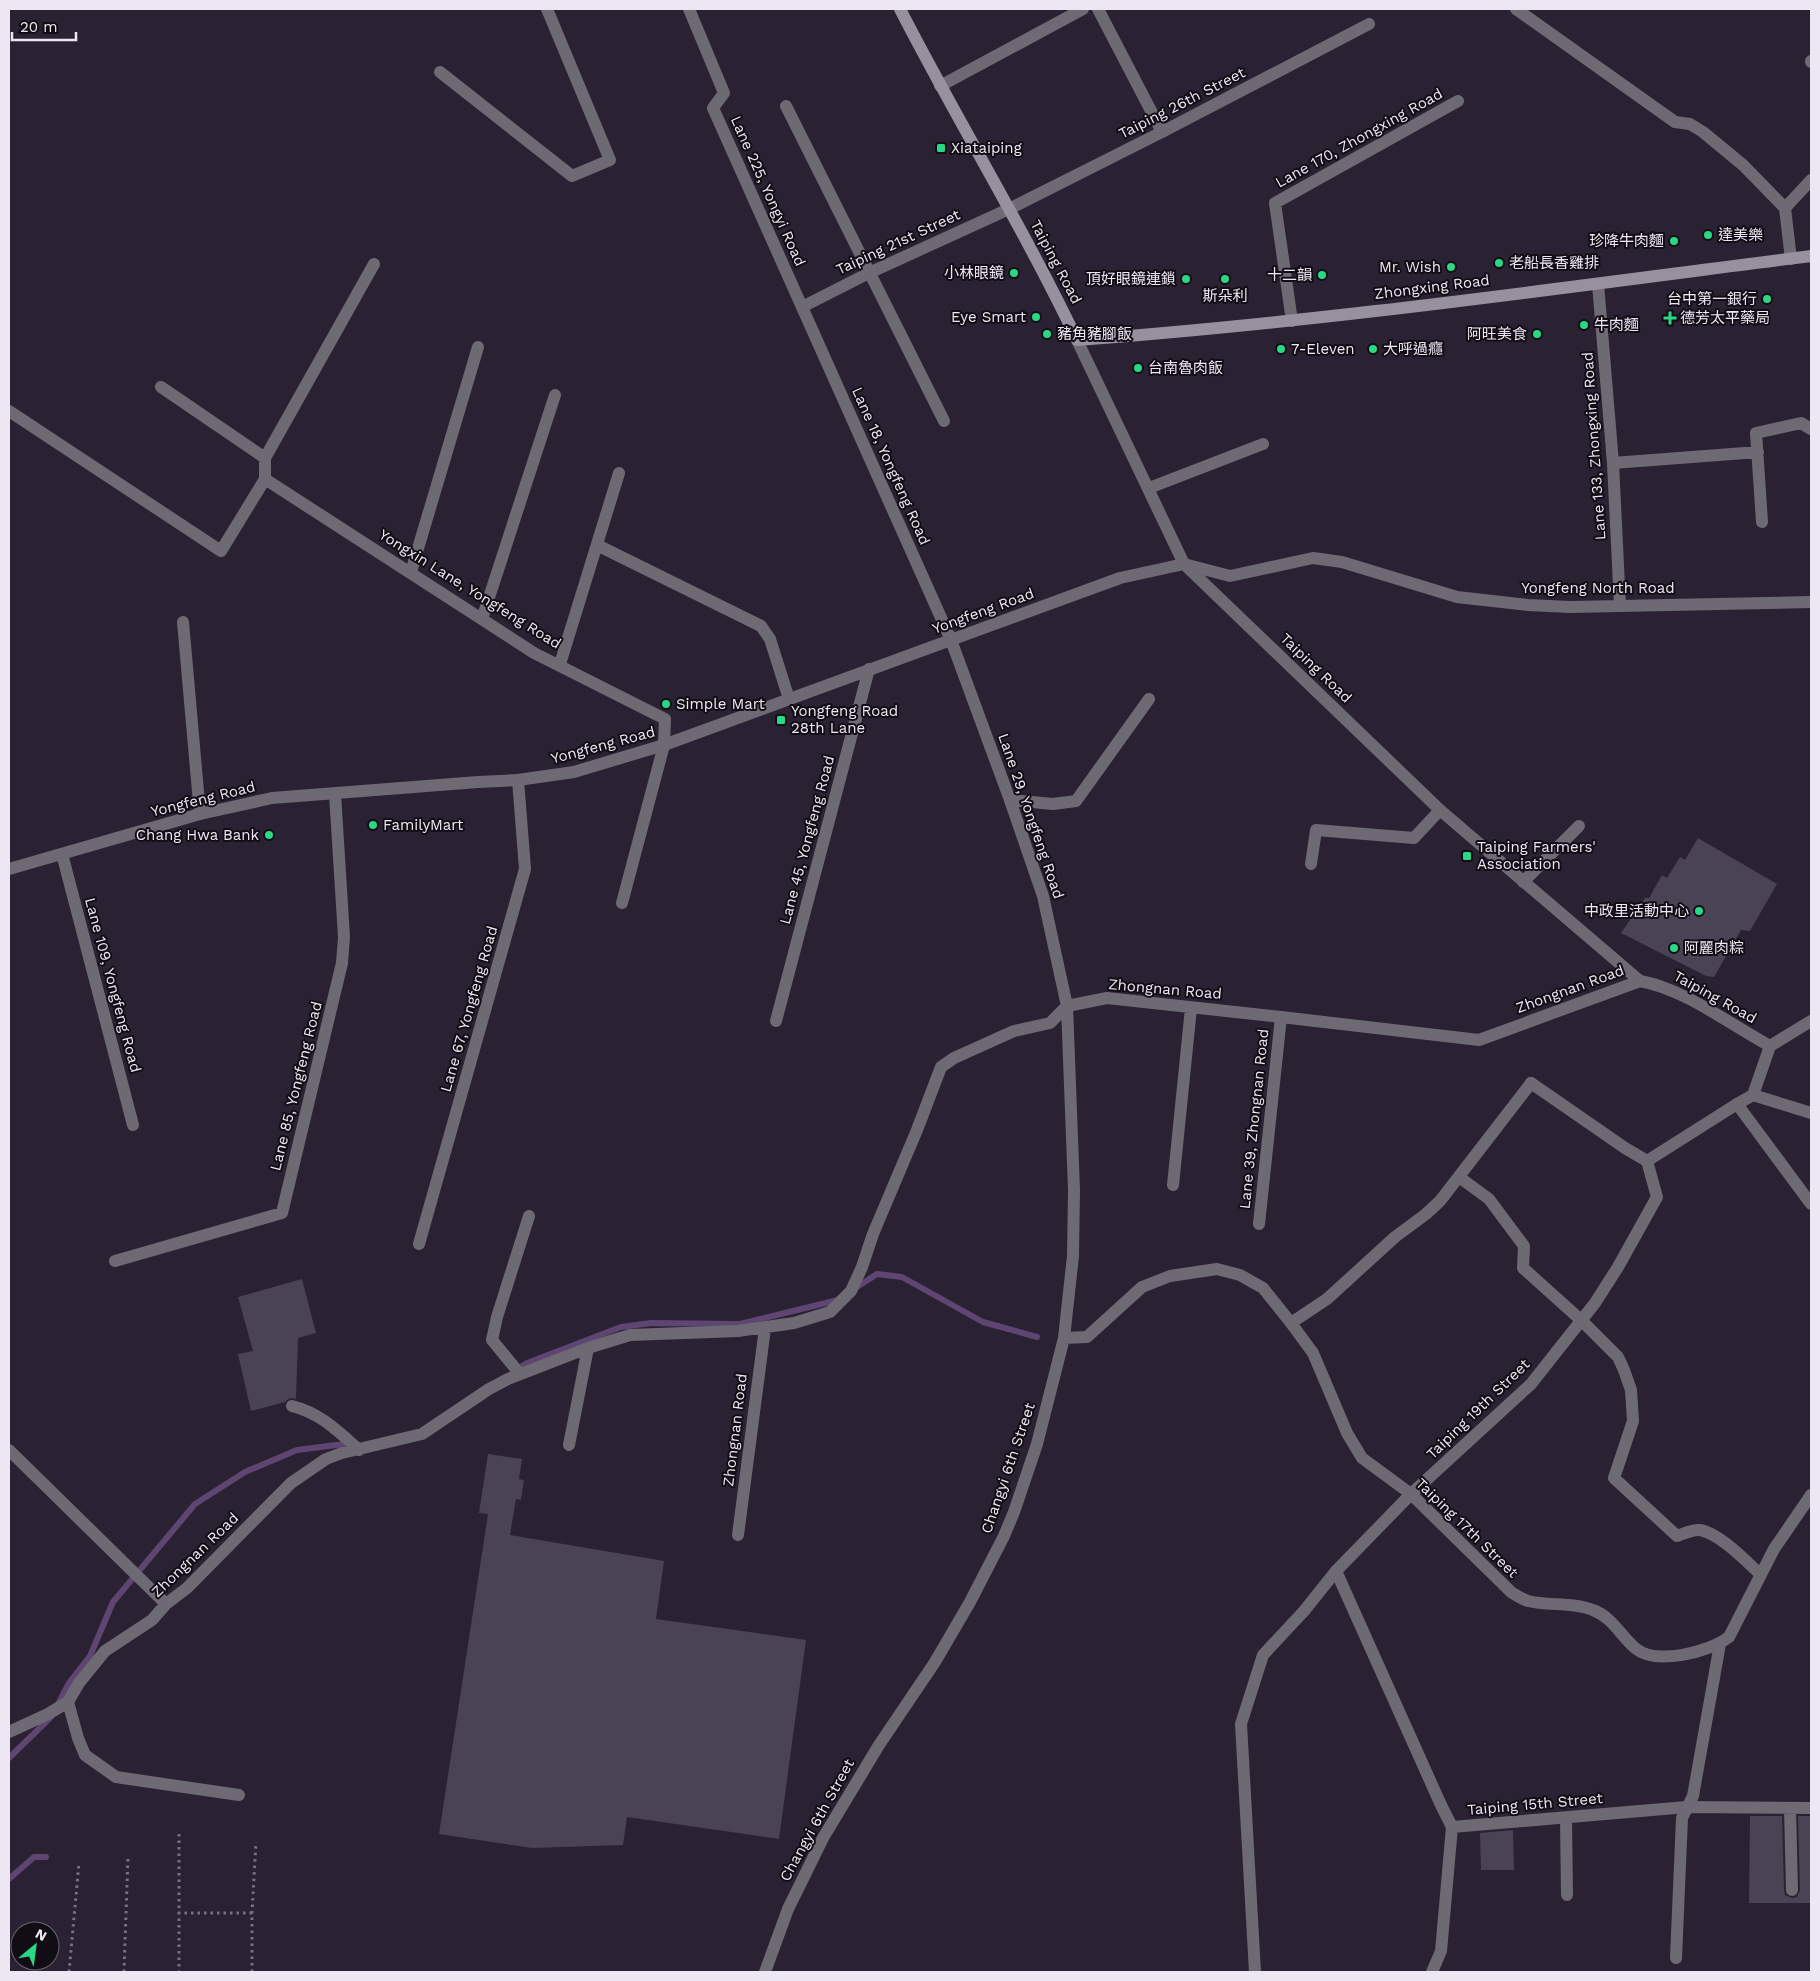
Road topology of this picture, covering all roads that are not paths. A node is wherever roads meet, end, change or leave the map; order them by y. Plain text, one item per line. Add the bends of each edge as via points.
1 (547, 9) edge
2 (689, 9) edge
3 (900, 9) edge
4 (1083, 9) edge
5 (1098, 9) edge
6 (1516, 9) edge
7 (1369, 24) dead end
8 (440, 72) dead end
9 (940, 86) junction
10 (1458, 101) dead end
11 (786, 106) dead end
12 (1162, 132) junction
13 (1811, 180) edge
14 (1785, 208) junction
15 (1009, 209) junction
16 (1811, 256) edge
17 (1791, 259) junction
18 (374, 264) dead end
19 (869, 272) junction
20 (1598, 284) junction
21 (802, 307) junction
22 (1292, 321) junction
23 (1077, 340) junction
24 (478, 347) dead end
25 (161, 387) dead end
26 (555, 395) dead end
27 (9, 411) edge
28 (944, 421) dead end
29 (1811, 429) edge
30 (1263, 444) dead end
31 (1758, 452) junction
32 (265, 458) junction
33 (1613, 463) junction
34 (619, 473) dead end
35 (266, 479) junction
36 (1149, 488) junction
37 (1762, 522) dead end
38 (597, 545) junction
39 (1184, 564) junction
40 (410, 572) junction
41 (1811, 602) edge
42 (1620, 606) junction
43 (482, 619) junction
44 (183, 622) dead end
45 (951, 640) junction
46 (560, 664) junction
47 (869, 669) junction
48 (789, 699) junction
49 (1149, 699) dead end
50 (664, 745) junction
51 (518, 780) junction
52 (335, 794) junction
53 (1010, 800) junction
54 (1440, 810) junction
55 (200, 814) junction
56 (1579, 826) dead end
57 (62, 854) junction
58 (1311, 864) dead end
59 (9, 869) edge
60 (1523, 882) junction
61 (622, 903) dead end
62 (1640, 981) junction
63 (1067, 1006) junction
64 (1192, 1008) junction
65 (1281, 1017) junction
66 (776, 1021) dead end
67 (1811, 1021) edge
68 (1770, 1046) junction
69 (1753, 1095) junction
70 (1737, 1104) junction
71 (1811, 1113) edge
72 (133, 1125) dead end
73 (1647, 1161) junction
74 (1459, 1178) junction
75 (1173, 1185) dead end
76 (1811, 1204) edge
77 (529, 1216) dead end
78 (1259, 1224) dead end
79 (419, 1244) dead end
80 (115, 1261) dead end
81 (1582, 1321) junction
82 (1291, 1323) junction
83 (765, 1328) junction
84 (1064, 1338) junction
85 (588, 1348) junction
86 (520, 1374) junction
87 (292, 1406) dead end
88 (569, 1445) dead end
89 (9, 1450) edge
90 (359, 1450) junction
91 (1411, 1494) junction
92 (1811, 1495) edge
93 (738, 1536) dead end
94 (1336, 1571) junction
95 (1760, 1574) junction
96 (166, 1604) junction
97 (1720, 1644) junction
98 (68, 1702) junction
99 (9, 1732) edge
100 (239, 1795) dead end
101 (1687, 1807) junction
102 (1790, 1808) junction
103 (1811, 1808) edge
104 (1566, 1819) junction
105 (1452, 1827) junction
106 (1792, 1890) dead end
107 (1567, 1895) dead end
108 (1676, 1958) dead end
109 (765, 1972) edge
110 (1255, 1972) edge
111 (1432, 1972) edge

1 - 8 street via 610,160 572,176
2 - 21 street, Lane 225, Yongyi Road via 724,93 713,108
3 - 9 main road, Taiping Road
4 - 9 street
5 - 12 street
6 - 14 street via 1675,122 1690,124 1703,132 1743,165
7 - 12 street, Taiping 26th Street
9 - 15 main road, Taiping Road
10 - 22 street, Lane 170, Zhongxing Road via 1276,203
11 - 19 street
12 - 15 street, Taiping 26th Street
13 - 14 street
14 - 17 street
15 - 19 street, Taiping 21st Street
15 - 23 main road, Taiping Road via 1047,276
16 - 17 main road, Zhongxing Road
17 - 20 main road, Zhongxing Road
18 - 32 street
19 - 21 street, Taiping 21st Street
19 - 28 street
20 - 22 main road, Zhongxing Road
20 - 33 street, Lane 133, Zhongxing Road
21 - 45 street, Lane 18, Yongfeng Road
22 - 23 main road, Zhongxing Road
23 - 36 street, Taiping Road
24 - 40 street
25 - 32 street
26 - 43 street
27 - 35 street via 221,551
29 - 31 street via 1801,423 1756,433
30 - 36 street
31 - 33 street
31 - 37 street
32 - 35 street
33 - 42 street, Lane 133, Zhongxing Road
34 - 38 street
35 - 40 street, Yongxin Lane, Yongfeng Road
36 - 39 street, Taiping Road
38 - 46 street
38 - 48 street via 761,626 770,639
39 - 42 street, Yongfeng North Road via 1230,576 1313,558 1342,562 1457,597 1528,605
39 - 45 street, Yongfeng Road via 1120,578
39 - 54 street, Taiping Road
40 - 43 street, Yongxin Lane, Yongfeng Road
41 - 42 street, Yongfeng North Road
43 - 46 street, Yongxin Lane, Yongfeng Road via 534,653
44 - 55 street
45 - 47 street, Yongfeng Road
45 - 53 street, Lane 29, Yongfeng Road
46 - 50 street, Yongxin Lane, Yongfeng Road via 665,719
47 - 48 street, Yongfeng Road
47 - 66 street, Lane 45, Yongfeng Road
48 - 50 street, Yongfeng Road
49 - 53 street via 1076,801 1053,804
50 - 51 street, Yongfeng Road via 574,772
50 - 61 street
51 - 52 street, Yongfeng Road
51 - 79 street, Lane 67, Yongfeng Road via 525,869
52 - 55 street, Yongfeng Road via 272,798
52 - 80 street, Lane 85, Yongfeng Road via 344,937 342,963 282,1213
53 - 63 street, Lane 29, Yongfeng Road via 1043,896
54 - 58 street via 1414,838 1316,830
54 - 60 street, Taiping Road
55 - 57 street, Yongfeng Road
56 - 60 street
57 - 59 street, Yongfeng Road
57 - 72 street, Lane 109, Yongfeng Road
60 - 62 street, Taiping Road
62 - 65 street, Zhongnan Road via 1479,1040
62 - 68 street, Taiping Road via 1660,984 1682,995
63 - 64 street, Zhongnan Road via 1107,998
63 - 83 street, Zhongnan Road via 1050,1023 1014,1031 941,1067 851,1291 830,1312
63 - 84 street, Changyi 6th Street via 1074,1190 1073,1256
64 - 65 street, Zhongnan Road
64 - 75 street
65 - 78 street, Lane 39, Zhongnan Road
67 - 68 street
68 - 69 street
69 - 70 street
69 - 71 street
70 - 73 street
70 - 76 street
73 - 74 street via 1531,1082
73 - 81 street, Taiping 19th Street via 1657,1197 1618,1268
74 - 81 street via 1489,1199 1524,1246 1523,1268
74 - 82 street via 1440,1202 1395,1237 1327,1299
77 - 86 street via 492,1340
81 - 91 street, Taiping 19th Street via 1531,1384
81 - 95 street via 1618,1357 1631,1390 1633,1421 1614,1478 1677,1536 1699,1530 1720,1540
82 - 84 street, Taiping 17th Street via 1263,1288 1240,1275 1217,1269 1170,1276 1142,1287 1087,1337
82 - 91 street, Taiping 17th Street via 1313,1353 1347,1433 1362,1458
83 - 85 street, Zhongnan Road via 706,1334 630,1335
83 - 93 street, Zhongnan Road
84 - 109 street, Changyi 6th Street via 1037,1444 1004,1536 935,1662 878,1745 823,1838 788,1909
85 - 86 street, Zhongnan Road
85 - 88 street
86 - 90 street, Zhongnan Road via 489,1389 422,1434
87 - 90 street via 322,1418
89 - 96 street
90 - 96 street, Zhongnan Road via 326,1459 291,1482 187,1588
91 - 94 street, Taiping 19th Street
91 - 97 street, Taiping 17th Street via 1511,1592 1526,1600 1590,1609 1603,1615 1635,1648 1647,1655 1660,1657 1690,1653
92 - 95 street
94 - 105 street, Taiping 15th Street
94 - 110 street, Taiping 19th Street via 1263,1655 1241,1724
95 - 97 street via 1737,1624
96 - 98 street, Zhongnan Road via 152,1620 105,1652
97 - 101 street via 1693,1796
98 - 99 street, Zhongnan Road
98 - 100 street via 85,1755 116,1777
101 - 102 street, Taiping 15th Street
101 - 104 street, Taiping 15th Street
101 - 108 street via 1682,1818
102 - 103 street, Taiping 15th Street
102 - 106 street
104 - 105 street, Taiping 15th Street
104 - 107 street
105 - 111 street via 1441,1951

